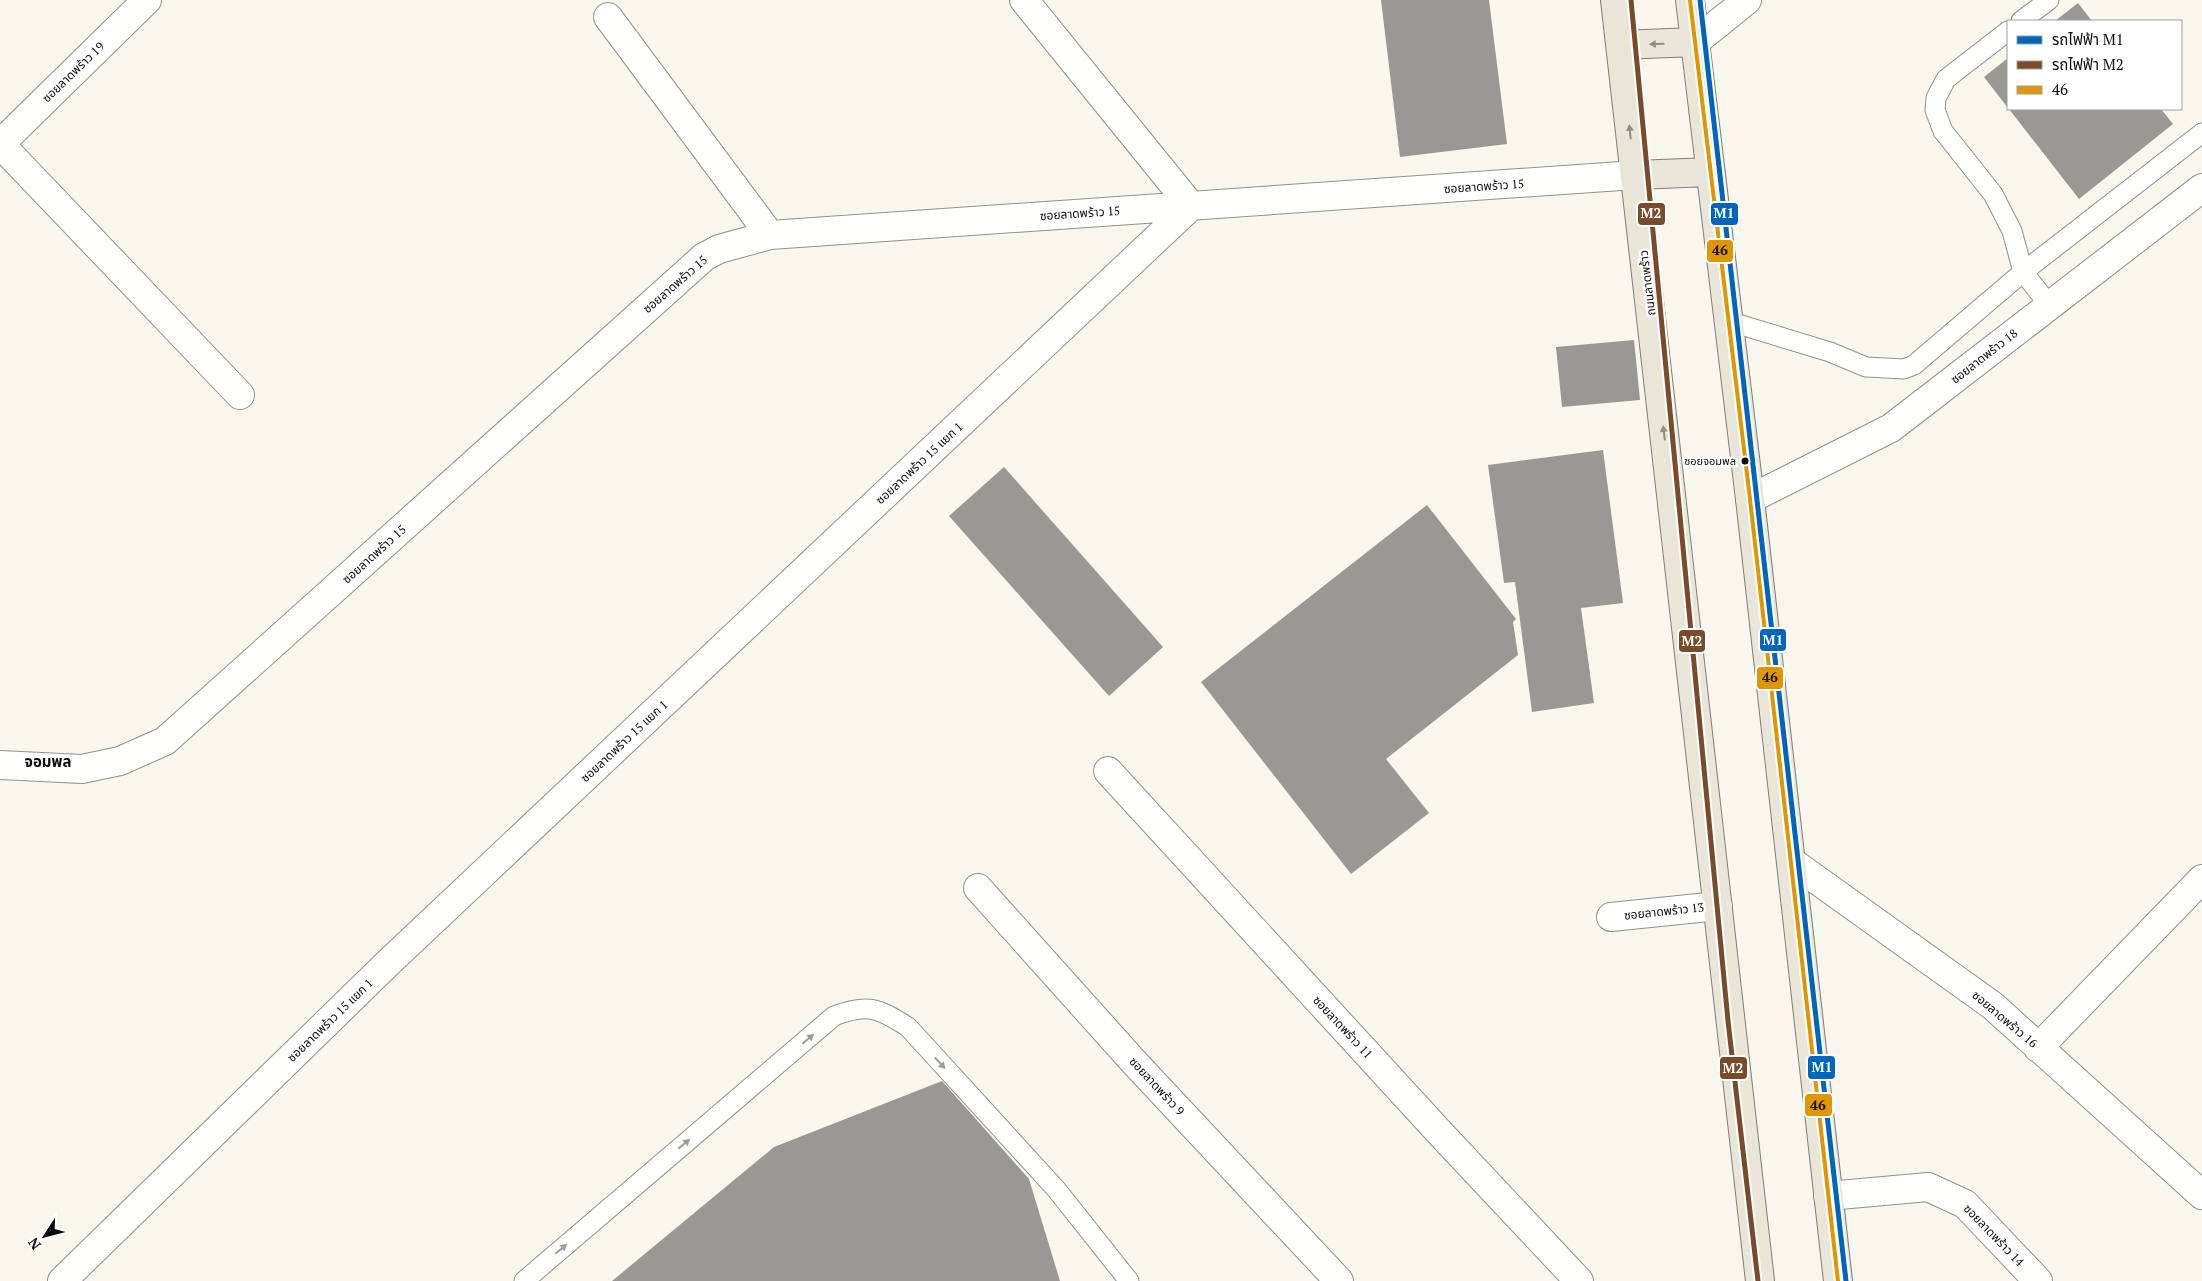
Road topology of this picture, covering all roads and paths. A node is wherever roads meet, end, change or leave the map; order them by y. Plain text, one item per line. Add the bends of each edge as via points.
1 (147, 0) edge
2 (1024, 0) edge
3 (1615, 0) edge
4 (1690, 0) edge
5 (1747, 0) edge
6 (2049, 0) edge
7 (608, 17) dead end
8 (2022, 20) edge
9 (2007, 32) edge
10 (1695, 42) junction
11 (1620, 45) junction
12 (2202, 133) edge
13 (0, 144) edge
14 (1710, 172) junction
15 (1634, 175) junction
16 (2202, 188) edge
17 (1191, 206) junction
18 (770, 234) junction
19 (2024, 272) junction
20 (2050, 306) junction
21 (1728, 321) junction
22 (240, 395) dead end
23 (1750, 499) junction
24 (3, 761) edge
25 (1108, 771) dead end
26 (1792, 862) junction
27 (2202, 879) edge
28 (978, 888) dead end
29 (1718, 906) junction
30 (1611, 917) dead end
31 (2038, 1048) junction
32 (1828, 1196) junction
33 (2202, 1196) edge
34 (62, 1281) edge
35 (524, 1281) edge
36 (1129, 1281) edge
37 (1339, 1281) edge
38 (1579, 1281) edge
39 (1760, 1281) edge
40 (1838, 1281) edge
41 (2038, 1281) edge

1 - 13 street, ซอยลาดพร้าว 19
2 - 17 street
3 - 11 main road, ถนนลาดพร้าว
4 - 10 main road
5 - 10 street
6 - 8 lane
7 - 18 street
9 - 19 lane via 1946,79 1936,98 1935,110 1943,130 1993,194 2012,231
10 -> 11 main road
10 - 14 main road
15 -> 11 main road, ถนนลาดพร้าว
12 - 19 lane
13 - 22 street
14 - 15 main road
14 - 21 main road
15 - 17 street, ซอยลาดพร้าว 15
29 -> 15 main road, ถนนลาดพร้าว
16 - 20 street, ซอยลาดพร้าว 18
17 - 18 street, ซอยลาดพร้าว 15
17 - 34 street, ซอยลาดพร้าว 15 แยก 1 via 388,964
18 - 24 street, ซอยลาดพร้าว 15 via 727,246 704,257 165,742 120,762 82,769
19 - 20 lane
19 - 21 lane via 1914,365 1904,369 1866,367 1830,352
20 - 23 street, ซอยลาดพร้าว 18 via 1891,428
21 - 23 main road
23 - 26 main road
25 - 38 street, ซอยลาดพร้าว 11
26 - 31 street, ซอยลาดพร้าว 16 via 1993,1006
26 - 32 main road
27 - 31 street
28 - 37 street, ซอยลาดพร้าว 9
29 - 30 street, ซอยลาดพร้าว 13
29 - 39 main road, ถนนลาดพร้าว
31 - 33 street, ซอยลาดพร้าว 16
32 - 40 main road
32 - 41 street, ซอยลาดพร้าว 14 via 1928,1187 1965,1204
35 -> 36 lane via 834,1016 853,1009 874,1009 908,1027 1056,1189

